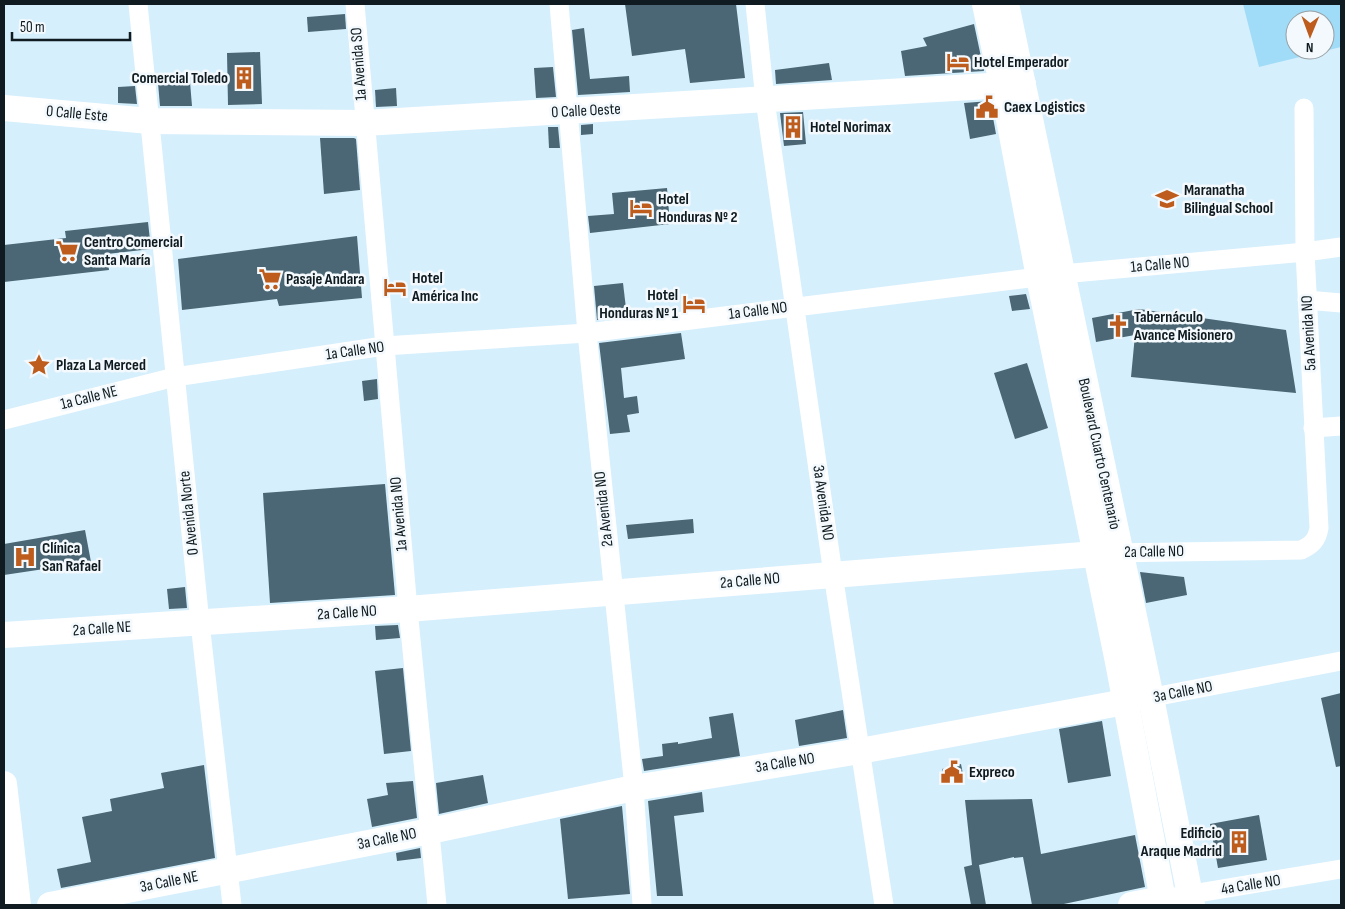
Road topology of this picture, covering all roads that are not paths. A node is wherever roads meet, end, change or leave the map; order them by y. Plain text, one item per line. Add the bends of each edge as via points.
1 (138, 4) edge
2 (355, 4) edge
3 (559, 4) edge
4 (755, 4) edge
5 (985, 4) edge
6 (1006, 4) edge
7 (1013, 85) junction
8 (765, 100) junction
9 (4, 108) edge
10 (1304, 108) dead end
11 (569, 112) junction
12 (150, 121) junction
13 (364, 123) junction
14 (1341, 247) edge
15 (1304, 252) junction
16 (1050, 276) junction
17 (1307, 300) junction
18 (1341, 303) edge
19 (795, 306) junction
20 (587, 333) junction
21 (384, 346) junction
22 (174, 377) junction
23 (4, 420) edge
24 (1341, 426) edge
25 (1313, 428) junction
26 (1301, 550) joint
27 (1108, 553) junction
28 (833, 574) junction
29 (613, 592) junction
30 (408, 608) junction
31 (200, 623) junction
32 (4, 635) edge
33 (1341, 661) edge
34 (1151, 698) junction
35 (1125, 702) junction
36 (860, 751) junction
37 (4, 784) edge
38 (634, 788) junction
39 (430, 830) junction
40 (1341, 869) edge
41 (228, 870) junction
42 (1191, 900) edge
43 (1163, 902) edge
44 (18, 905) edge
45 (50, 905) edge
46 (232, 905) edge
47 (437, 905) edge
48 (642, 905) edge
49 (884, 905) edge
50 (1131, 905) edge

1 - 12 street, 0 Avenida Norte
2 - 13 street, 1a Avenida SO
3 - 11 street, 2a Avenida NO
4 - 8 street, 3a Avenida NO
5 - 7 street, Boulevard Cuarto Centenario
6 - 7 street, Boulevard Cuarto Centenario
7 - 8 street, 0 Calle Oeste
7 - 16 street, Boulevard Cuarto Centenario
8 - 11 street, 0 Calle Oeste
8 - 19 street, 3a Avenida NO
9 - 12 street, 0 Calle Este
10 - 15 street, 5a Avenida NO
11 - 13 street, 0 Calle Oeste
11 - 20 street, 2a Avenida NO
12 - 13 street, 0 Calle Oeste
12 - 22 street, 0 Avenida Norte
13 - 21 street, 1a Avenida NO
14 - 15 street, 1a Calle NO
15 - 16 street, 1a Calle NO
15 - 17 street, 5a Avenida NO
16 - 19 street, 1a Calle NO
16 - 27 street, Boulevard Cuarto Centenario
17 - 18 street
17 - 25 street, 5a Avenida NO
19 - 20 street, 1a Calle NO
19 - 28 street, 3a Avenida NO
20 - 21 street, 1a Calle NO
20 - 29 street, 2a Avenida NO
21 - 22 street, 1a Calle NO
21 - 30 street, 1a Avenida NO
22 - 23 street, 1a Calle NE
22 - 31 street, 0 Avenida Norte
24 - 25 street
25 - 26 street, 5a Avenida NO via 1319,528 1315,542
26 - 27 street, 2a Calle NO
27 - 28 street, 2a Calle NO
27 - 34 street, Boulevard Cuarto Centenario
27 - 35 street, Boulevard Cuarto Centenario
28 - 29 street, 2a Calle NO
28 - 36 street, 3a Avenida NO
29 - 30 street, 2a Calle NO
29 - 38 street, 2a Avenida NO
30 - 31 street, 2a Calle NO
30 - 39 street, 1a Avenida NO
31 - 32 street, 2a Calle NE
31 - 41 street, 0 Avenida Norte
33 - 34 street, 3a Calle NO
34 - 35 street, 3a Calle NO
34 - 42 street, Boulevard Cuarto Centenario
35 - 36 street, 3a Calle NO
35 - 43 street, Boulevard Cuarto Centenario
36 - 38 street, 3a Calle NO
36 - 49 street, 3a Avenida NO
37 - 44 street
38 - 39 street, 3a Calle NO
38 - 48 street, 2a Avenida NO
39 - 41 street, 3a Calle NO
39 - 47 street, 1a Avenida NO
40 - 42 street, 4a Calle NO
41 - 45 street, 3a Calle NE
41 - 46 street, 0 Avenida Norte
42 - 43 street, 4a Calle NO
43 - 50 street, 4a Calle NO

